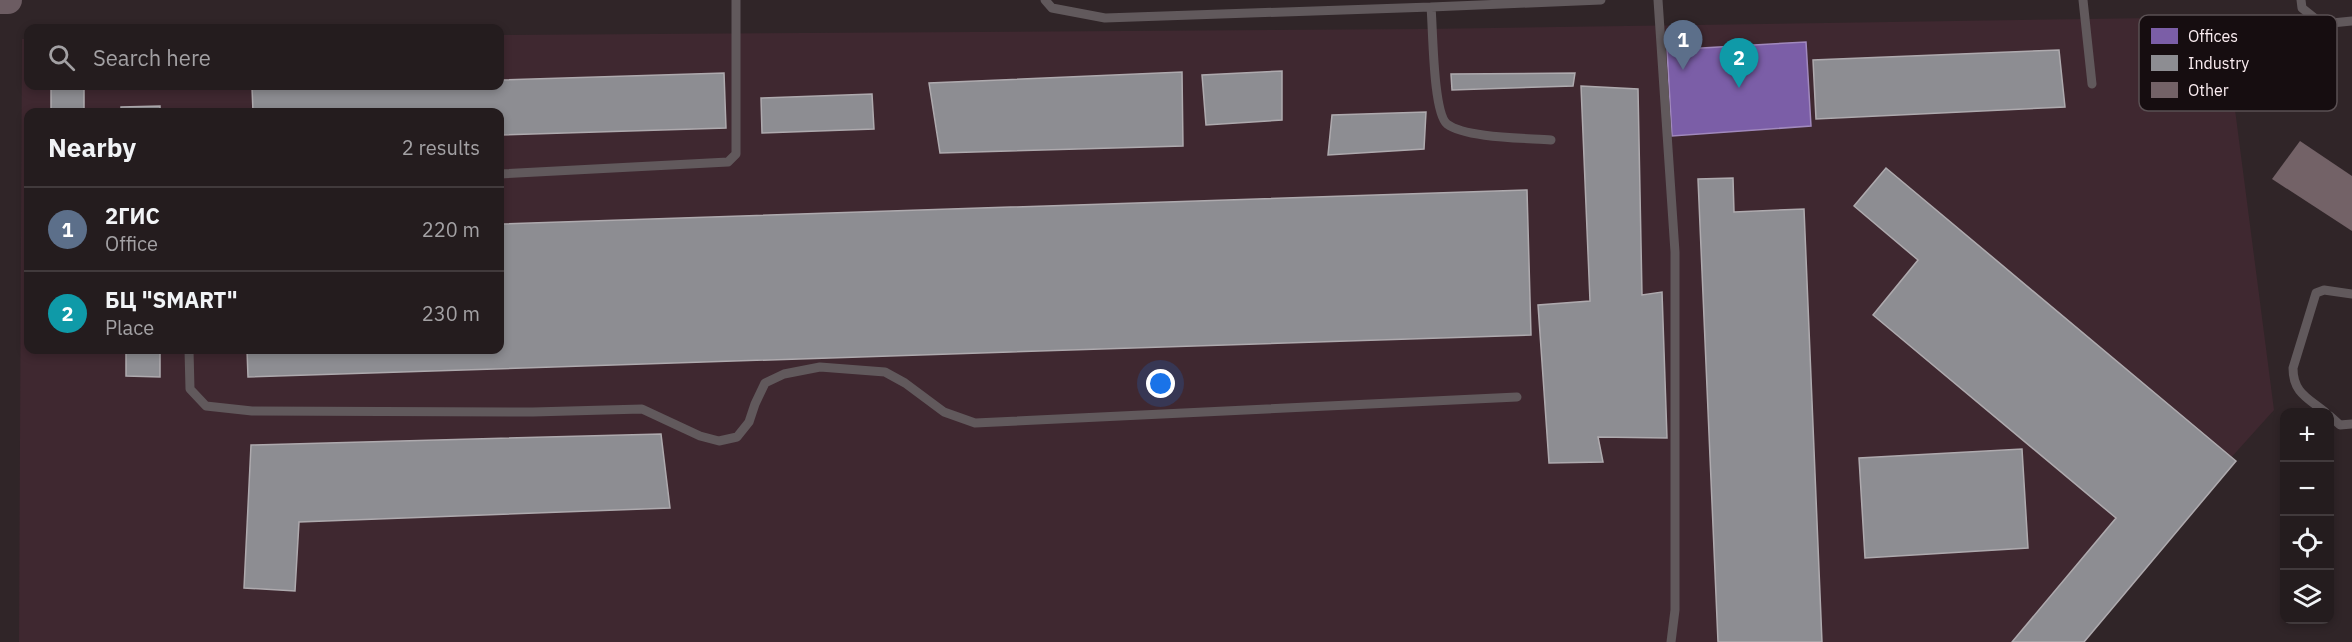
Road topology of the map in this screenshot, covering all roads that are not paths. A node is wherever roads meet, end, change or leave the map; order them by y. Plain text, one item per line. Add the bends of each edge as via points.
1 (0, 0) edge
2 (8, 0) edge
3 (736, 0) edge
4 (1045, 0) edge
5 (1601, 0) edge
6 (1658, 0) edge
7 (2083, 0) edge
8 (2301, 0) edge
9 (1431, 7) junction
10 (2311, 15) edge
11 (2352, 21) edge
12 (2337, 22) edge
13 (2092, 84) dead end
14 (1551, 140) dead end
15 (504, 174) edge
16 (2352, 294) edge
17 (189, 354) edge
18 (1517, 397) dead end
19 (2320, 408) edge
20 (2334, 419) edge
21 (2352, 424) edge
22 (1671, 642) edge

1 - 2 main road
3 - 15 lane via 736,154 728,162
4 - 9 lane via 1052,8 1105,18
5 - 9 lane
6 - 22 lane via 1675,252 1675,610
7 - 13 lane
8 - 10 lane via 2302,8
9 - 14 lane via 1438,107 1446,124 1465,133
11 - 12 lane
16 - 19 lane via 2324,290 2316,293 2293,368 2298,391
17 - 18 lane via 190,389 206,406 264,411 642,409 719,441 737,437 749,422 765,383 784,374 820,367 885,372 944,412 975,423
20 - 21 lane via 2340,424

